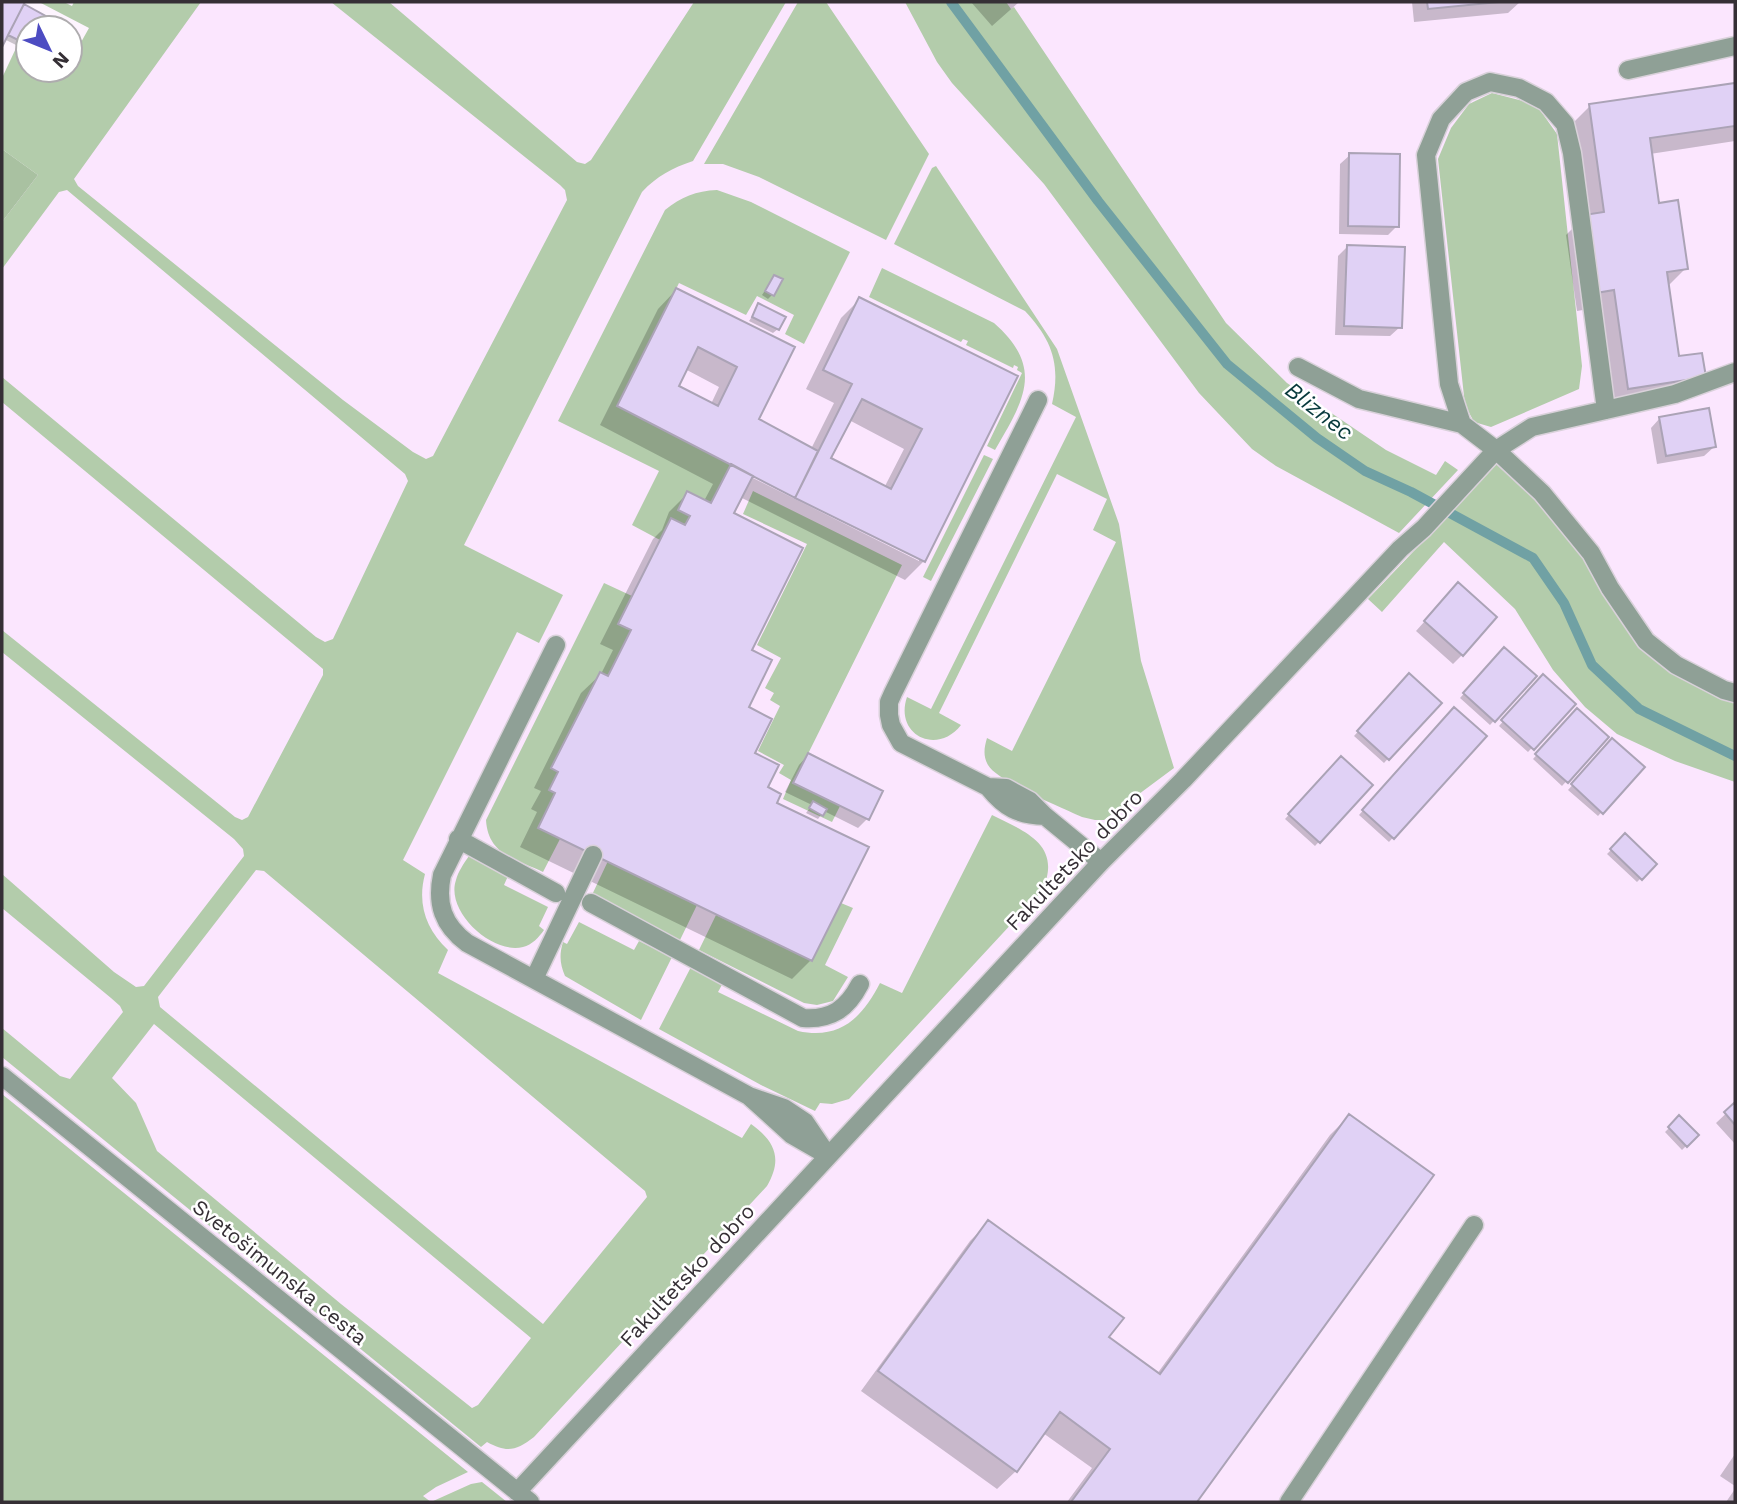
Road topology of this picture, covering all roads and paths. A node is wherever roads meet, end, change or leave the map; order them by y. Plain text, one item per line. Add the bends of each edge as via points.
1 (1735, 46) edge
2 (1629, 71) dead end
3 (1298, 367) dead end
4 (1735, 372) edge
5 (1038, 400) dead end
6 (1606, 410) junction
7 (1462, 424) junction
8 (1496, 450) junction
9 (556, 645) dead end
10 (1735, 693) edge
11 (458, 839) junction
12 (593, 855) dead end
13 (1101, 862) junction
14 (556, 893) dead end
15 (591, 903) dead end
16 (534, 979) junction
17 (860, 984) dead end
18 (2, 1076) edge
19 (828, 1156) junction
20 (1474, 1225) dead end
21 (524, 1497) edge
22 (1289, 1502) edge

1 - 2 street
3 - 7 street via 1359,399
4 - 6 street, Fakultetsko dobro via 1675,394
5 - 13 street via 889,702 891,725 901,743 988,788 1006,788 1030,801
6 - 7 street via 1572,153 1564,124 1546,102 1519,88 1490,82 1465,92 1441,119 1426,155 1449,384
6 - 8 street, Fakultetsko dobro via 1532,427
7 - 8 street
8 - 10 street via 1542,493 1591,553 1646,640 1676,665
8 - 13 street, Fakultetsko dobro
9 - 11 street
11 - 14 street
11 - 16 street via 439,886 445,920 467,943
12 - 16 street
13 - 19 street, Fakultetsko dobro
15 - 17 street via 803,1018 828,1017 846,1005
16 - 19 street via 749,1096 784,1108 805,1122
18 - 21 street, Svetošimunska cesta
19 - 21 street, Fakultetsko dobro
20 - 22 street

